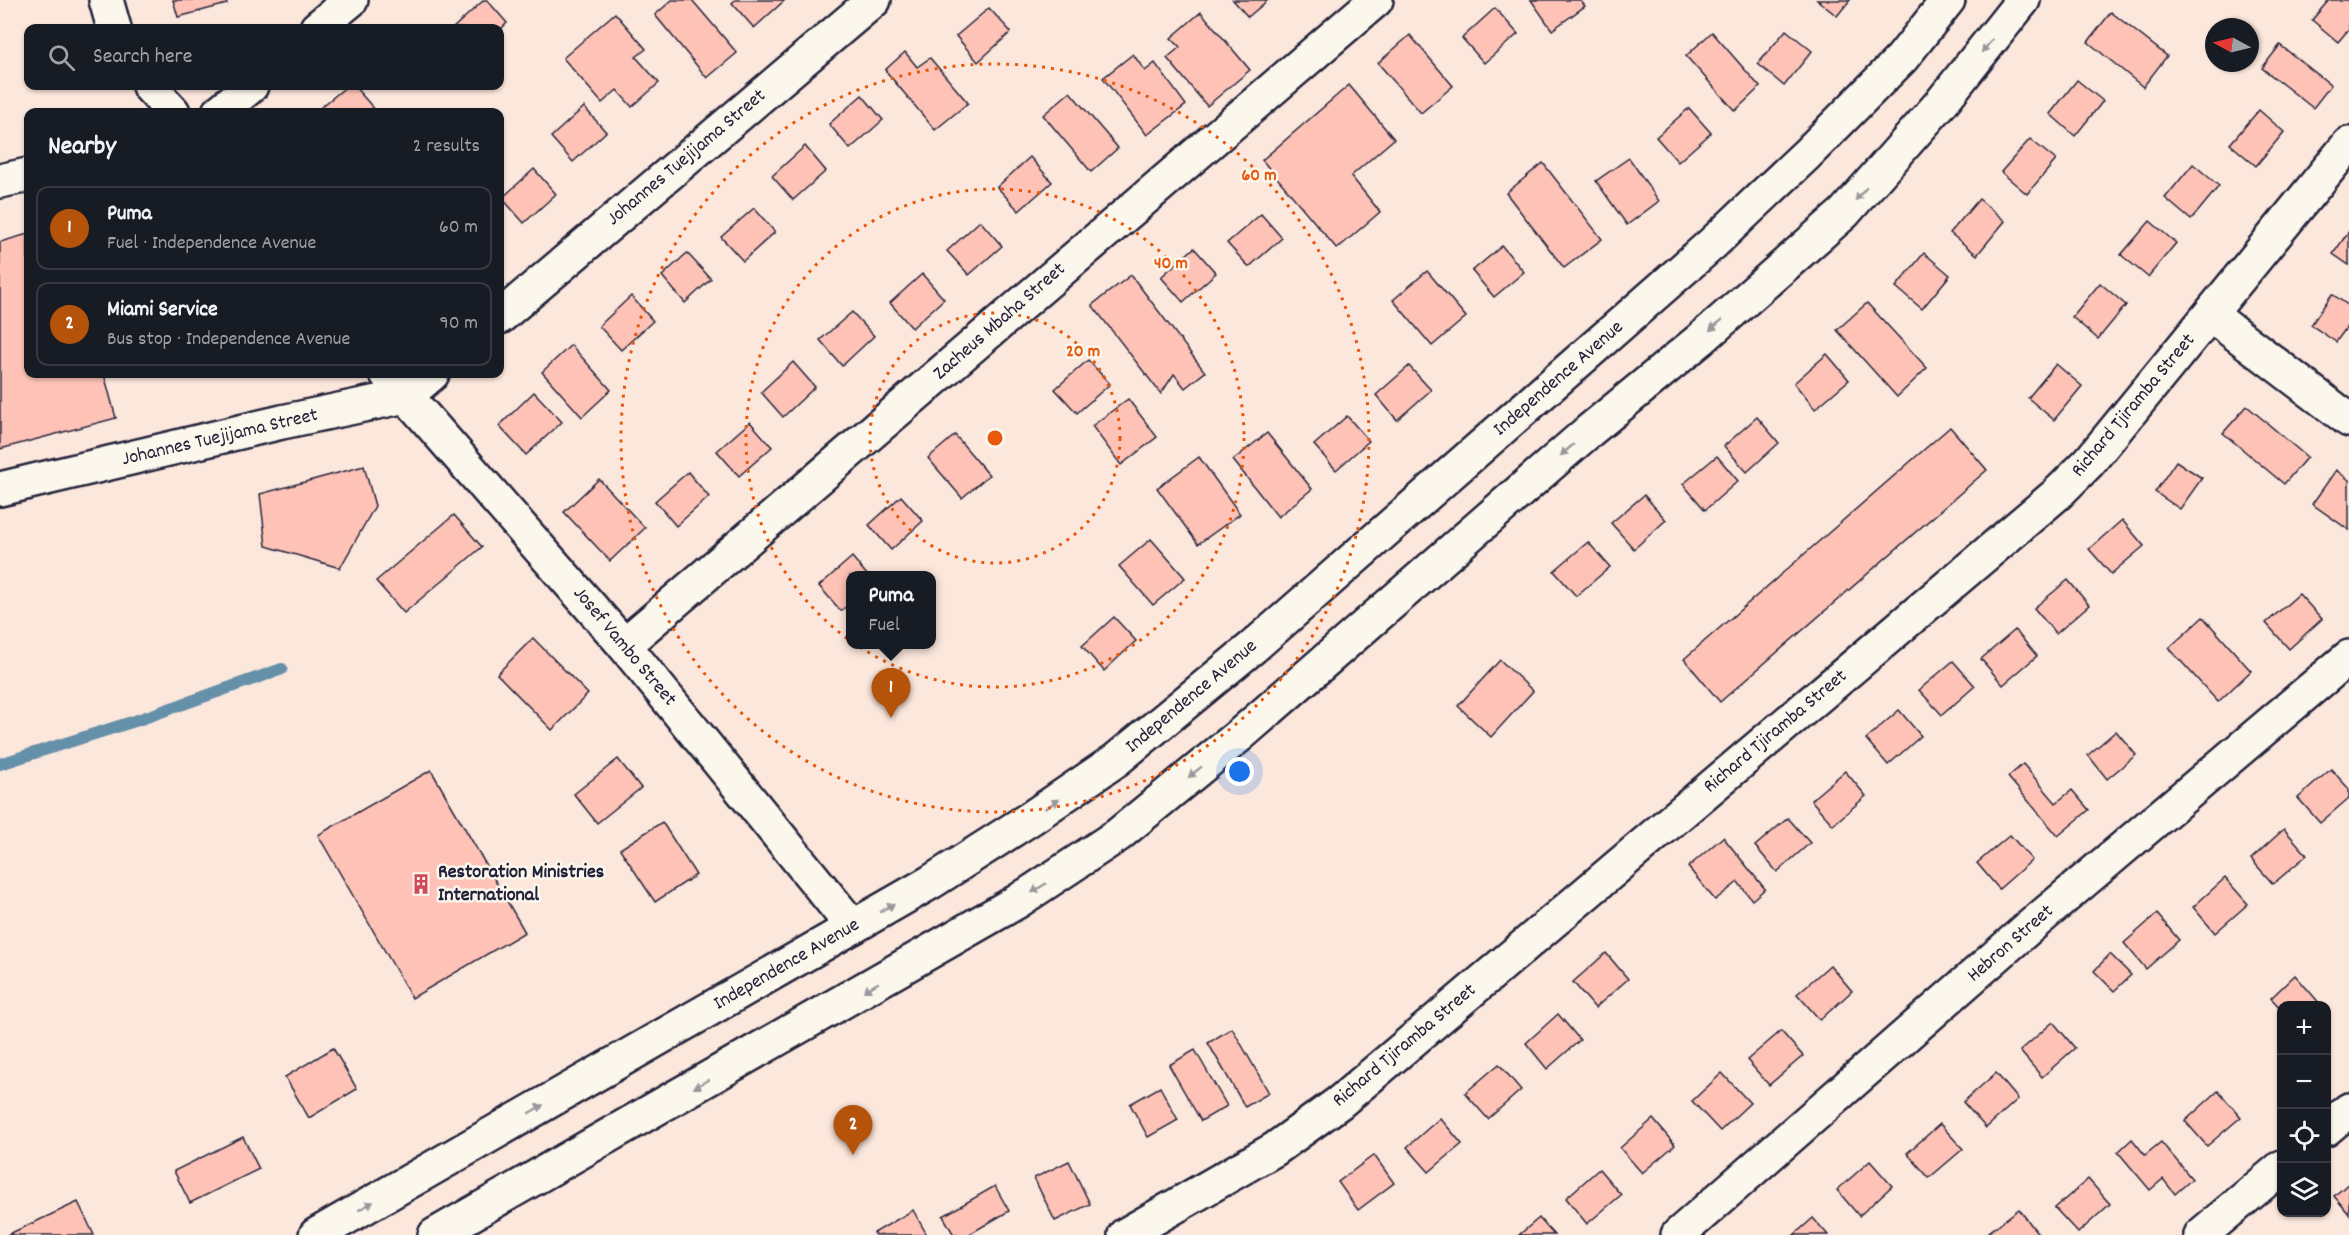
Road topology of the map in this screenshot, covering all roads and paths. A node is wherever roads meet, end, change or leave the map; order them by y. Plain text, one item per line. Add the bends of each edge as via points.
1 (106, 0) edge
2 (351, 0) edge
3 (874, 0) edge
4 (1376, 0) edge
5 (1948, 0) edge
6 (2023, 0) edge
7 (113, 24) edge
8 (322, 24) edge
9 (153, 90) edge
10 (246, 90) edge
11 (168, 108) edge
12 (224, 108) edge
13 (2349, 144) edge
14 (24, 176) edge
15 (0, 181) edge
16 (504, 314) edge
17 (2211, 315) junction
18 (419, 378) edge
19 (396, 385) edge
20 (2349, 420) edge
21 (0, 489) edge
22 (624, 645) junction
23 (2349, 657) edge
24 (853, 927) junction
25 (2349, 1110) edge
26 (2331, 1125) edge
27 (2277, 1171) edge
28 (316, 1235) edge
29 (435, 1235) edge
30 (1125, 1235) edge
31 (1678, 1235) edge
32 (2201, 1235) edge

1 - 7 street
2 - 8 street
3 - 16 street, Johannes Tuejijama Street
4 - 22 street, Zacheus Mbaha Street
24 -> 5 street, Independence Avenue via 941,876 1116,760 1252,647 1713,243 1902,58
6 -> 29 street via 1941,103 1844,213 1240,735 1118,835 1008,907
9 - 11 street
10 - 12 street
13 - 17 street, Richard Tjiramba Street
14 - 15 street
17 - 20 street
17 - 30 street, Richard Tjiramba Street via 2089,462 2057,494 1340,1102 1275,1149
18 - 19 street, Johannes Tuejijama Street
19 - 21 street, Johannes Tuejijama Street via 282,422
19 - 22 street, Josef Vambo Street
22 - 24 street, Josef Vambo Street
23 - 31 street, Hebron Street via 2026,930
28 -> 24 street, Independence Avenue
25 - 26 street
27 - 32 street

